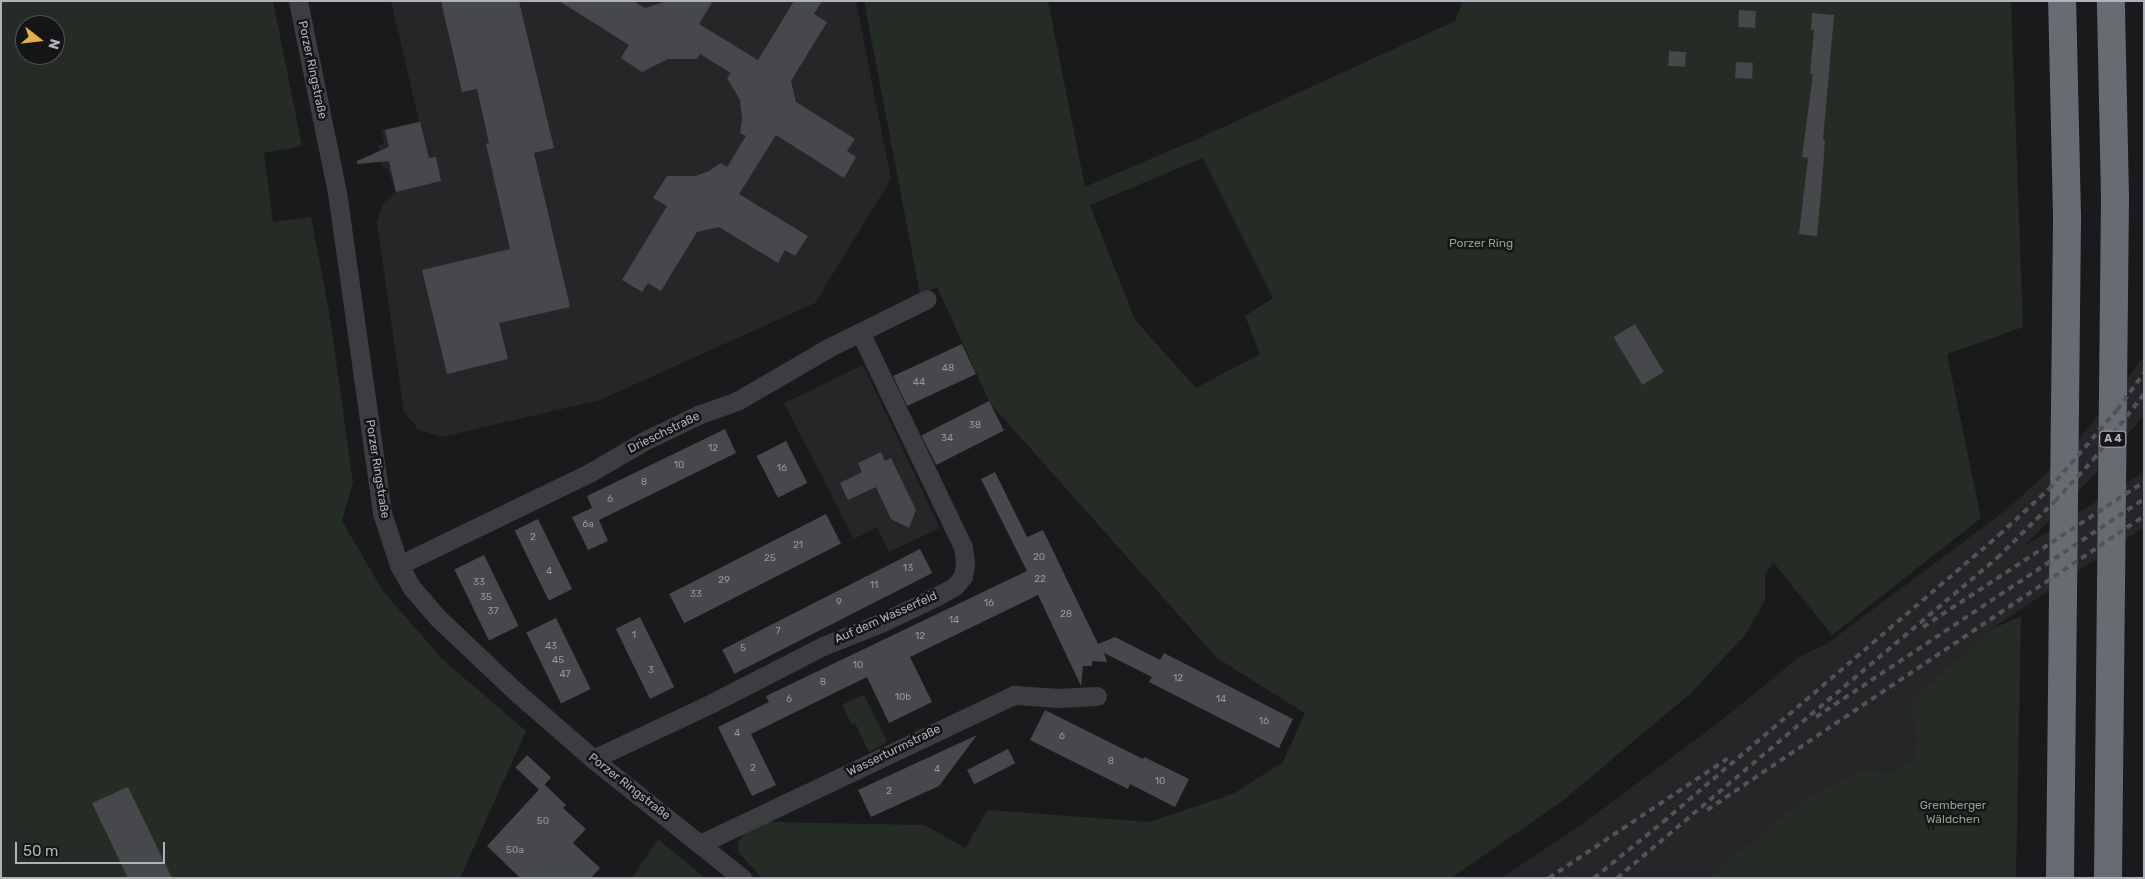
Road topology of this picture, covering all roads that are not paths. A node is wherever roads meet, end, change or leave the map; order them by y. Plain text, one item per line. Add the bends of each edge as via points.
1 (298, 1) edge
2 (2062, 1) edge
3 (2111, 1) edge
4 (927, 299) dead end
5 (860, 332) junction
6 (399, 565) junction
7 (1097, 696) dead end
8 (593, 759) junction
9 (700, 844) junction
10 (742, 878) edge
11 (2060, 878) edge
12 (2108, 878) edge

1 - 6 street, Porzer Ringstraße via 337,192 382,513
2 - 11 highway via 2067,216
3 - 12 highway, A 4 via 2115,198
4 - 5 street, Drieschstraße
5 - 6 street, Drieschstraße via 737,402 698,415 646,440 592,472
5 - 8 street, Auf dem Wasserfeld via 963,547 963,576 955,586 939,595 823,646
6 - 8 street, Porzer Ringstraße via 412,588 436,617
7 - 9 street, Wasserturmstraße via 1014,696
8 - 9 street, Porzer Ringstraße
9 - 10 street, Porzer Ringstraße

